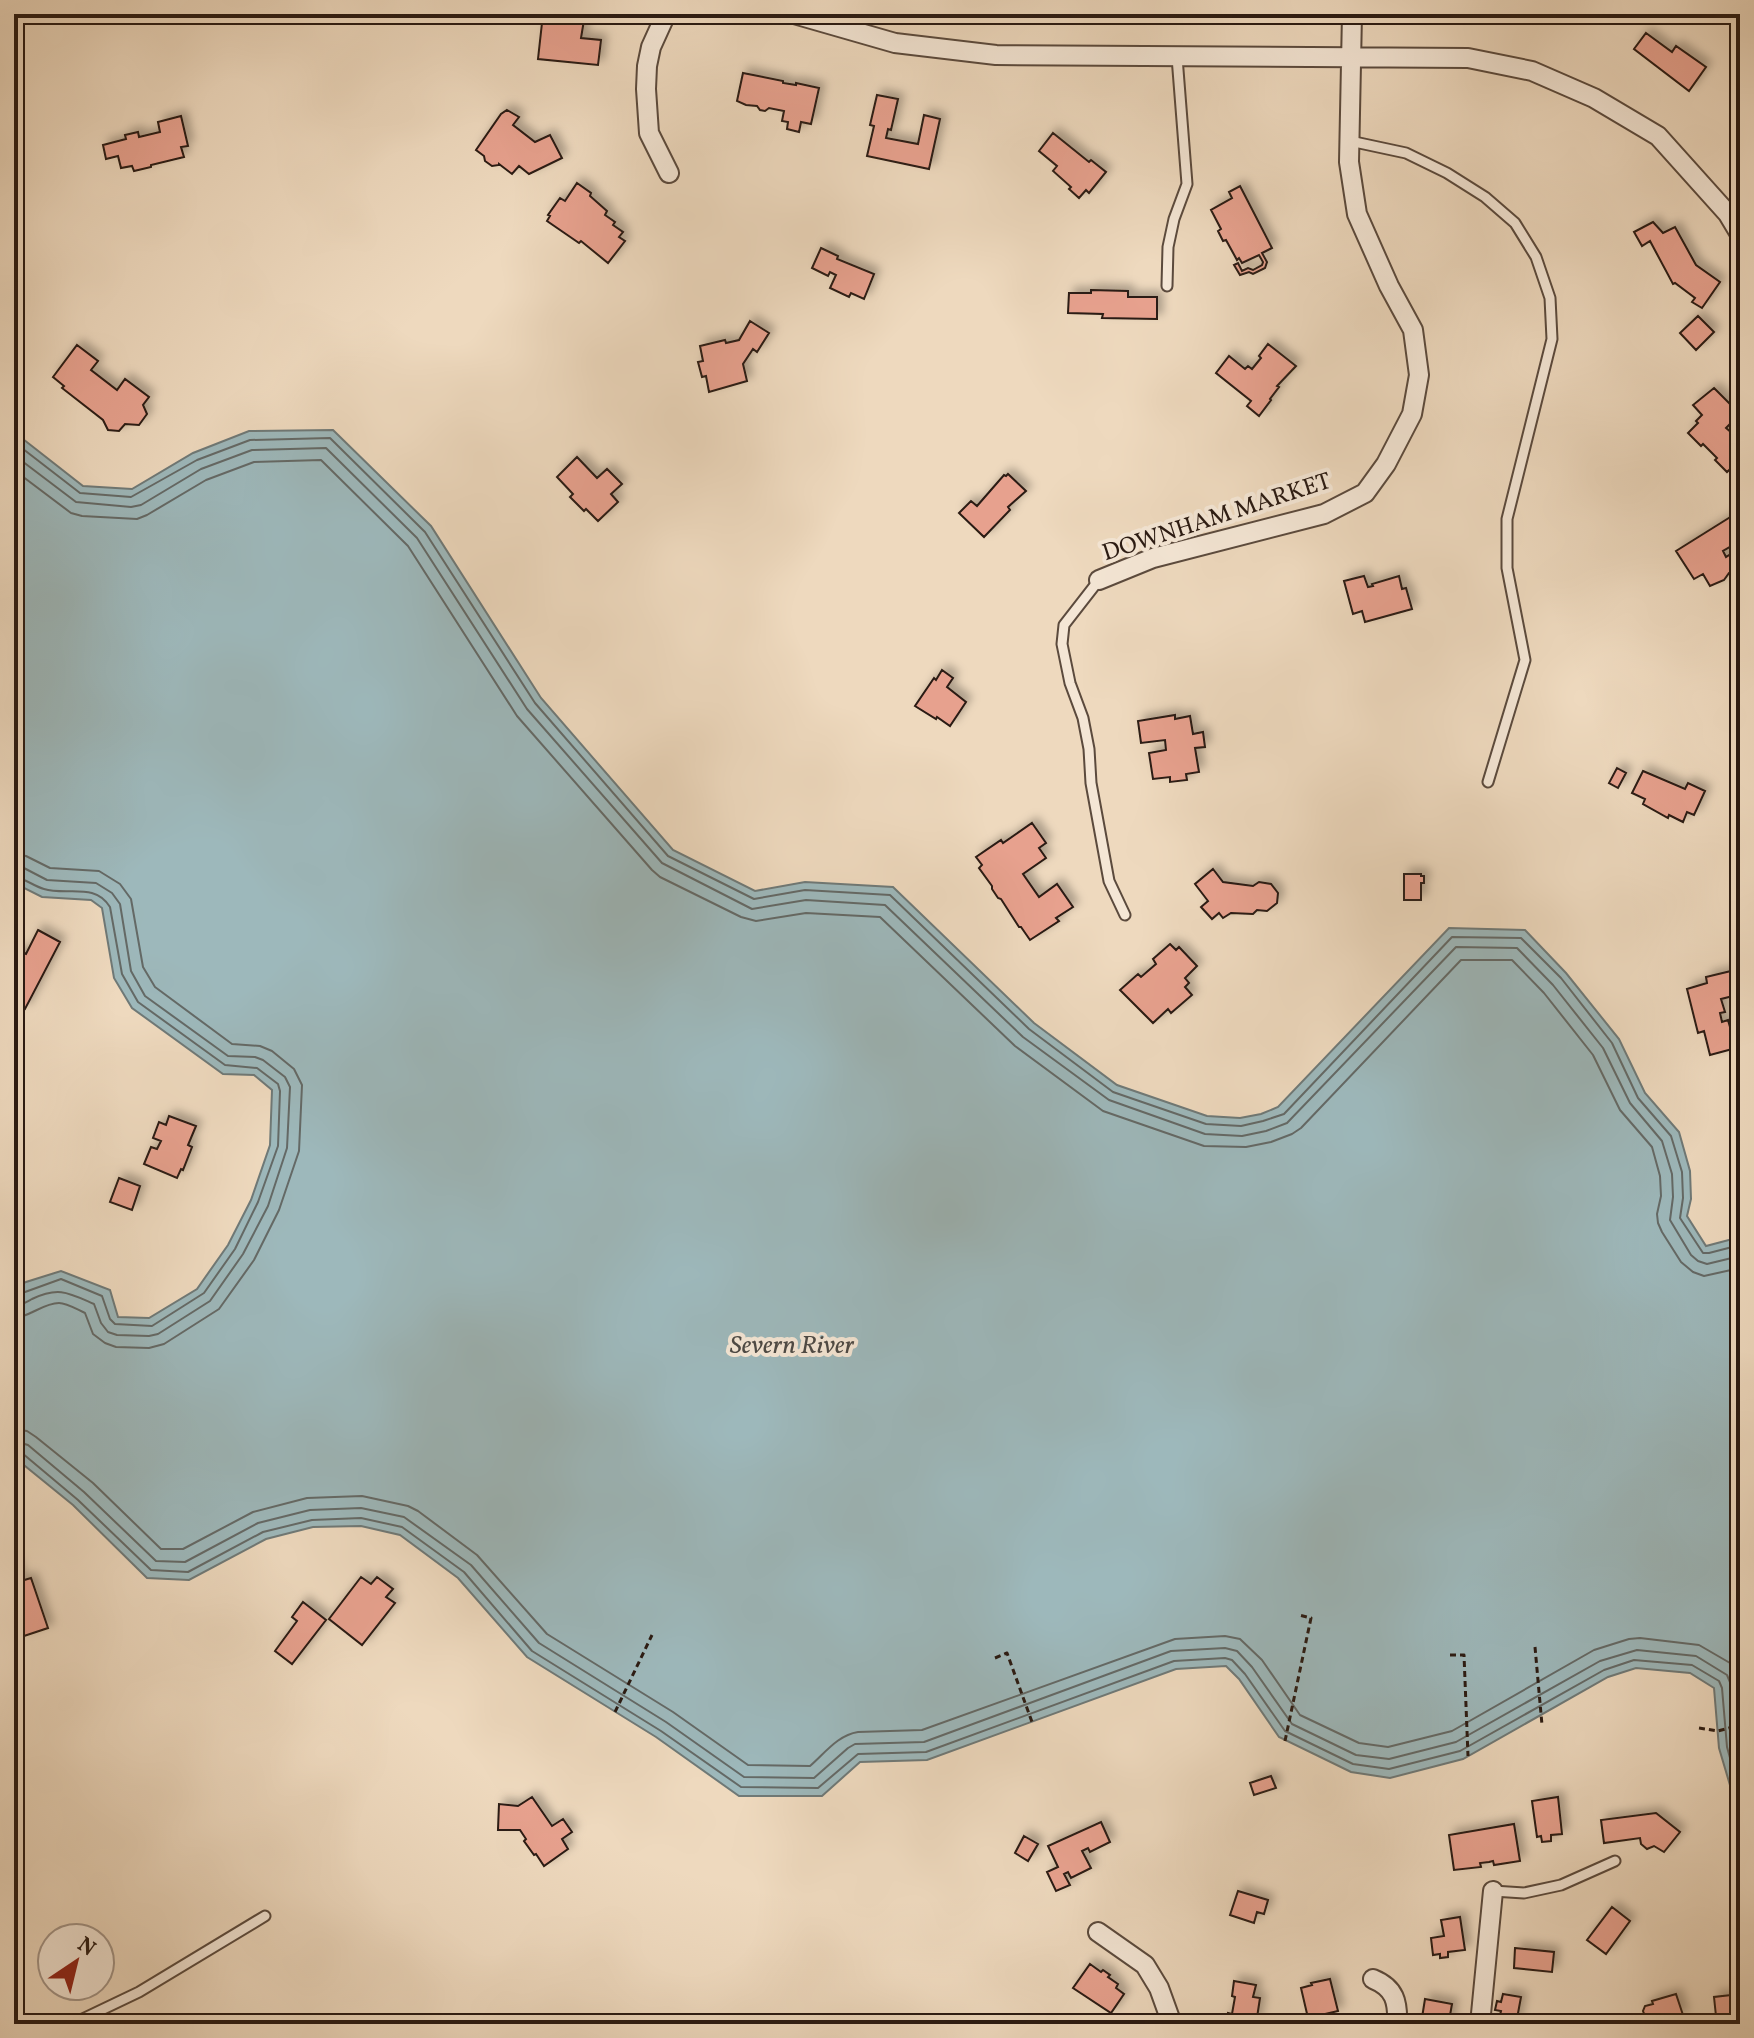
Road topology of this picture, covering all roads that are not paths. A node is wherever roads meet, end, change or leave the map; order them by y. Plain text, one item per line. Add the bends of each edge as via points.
1 (666, 14) edge
2 (794, 14) edge
3 (1352, 14) edge
4 (1177, 57) junction
5 (1351, 58) junction
6 (1350, 141) junction
7 (669, 173) dead end
8 (1740, 234) edge
9 (1167, 286) dead end
10 (1099, 580) joint
11 (1488, 782) dead end
12 (1125, 915) dead end
13 (1615, 1861) dead end
14 (1493, 1891) joint
15 (265, 1916) dead end
16 (1098, 1932) dead end
17 (1373, 1979) dead end
18 (72, 2024) edge
19 (1172, 2024) edge
20 (1397, 2024) edge
21 (1480, 2024) edge

1 - 7 street via 651,47 646,89 649,133
2 - 4 street via 895,43 982,54
3 - 5 street, DOWNHAM MARKET
4 - 5 street
4 - 9 lane via 1187,184 1168,247
5 - 6 street, DOWNHAM MARKET
5 - 8 street via 1468,58 1532,71 1594,98 1658,136
6 - 10 street, DOWNHAM MARKET via 1357,214 1413,330 1419,375 1412,414 1386,464 1365,493 1324,514 1153,558
6 - 11 lane via 1406,153 1485,197 1515,223 1536,257 1550,298 1552,339 1507,519 1507,568 1525,660
10 - 12 lane via 1064,625 1062,644 1083,718 1109,881
13 - 14 lane via 1561,1885 1524,1893
14 - 21 street
15 - 18 lane via 139,1992
16 - 19 street via 1145,1965
17 - 20 street via 1393,1994

